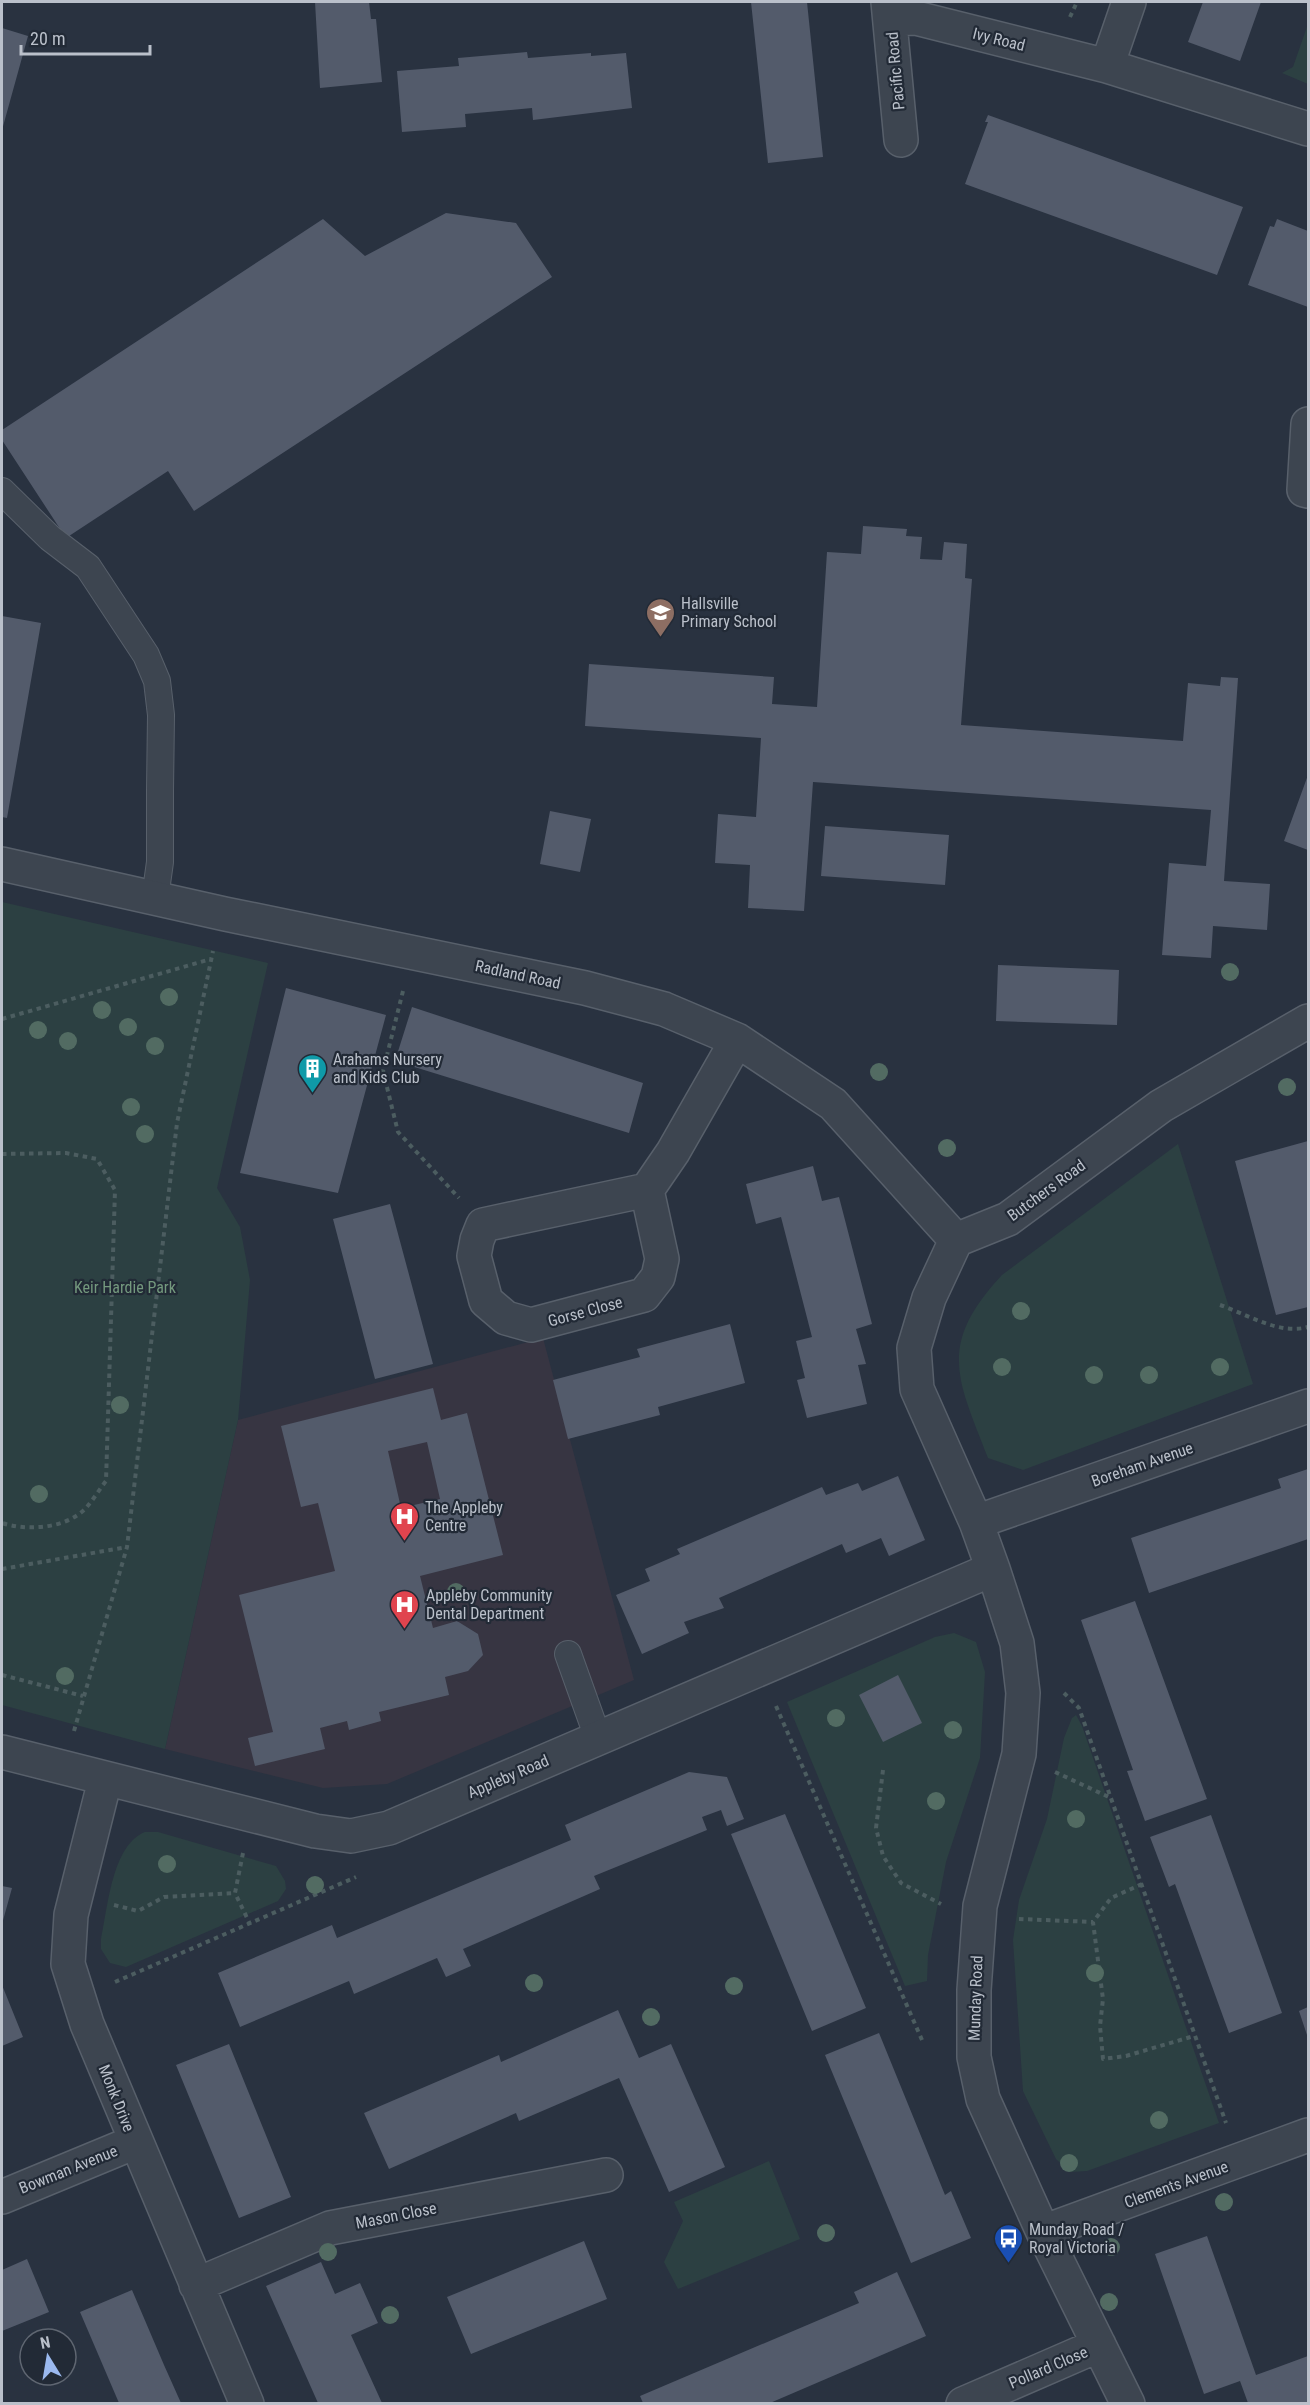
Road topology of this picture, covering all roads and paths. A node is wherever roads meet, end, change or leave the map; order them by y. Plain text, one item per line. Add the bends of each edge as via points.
1 (1128, 2) edge
2 (889, 10) edge
3 (1107, 66) junction
4 (1308, 129) edge
5 (901, 140) dead end
6 (1308, 424) edge
7 (2, 491) edge
8 (1308, 491) edge
9 (2, 864) edge
10 (155, 898) junction
11 (413, 952) junction
12 (2, 1019) edge
13 (1308, 1021) edge
14 (737, 1040) junction
15 (2, 1154) edge
16 (647, 1190) junction
17 (483, 1225) junction
18 (956, 1240) junction
19 (1220, 1305) dead end
20 (1308, 1327) edge
21 (1308, 1406) edge
22 (976, 1522) junction
23 (2, 1523) edge
24 (127, 1547) junction
25 (2, 1569) edge
26 (993, 1569) junction
27 (568, 1654) dead end
28 (2, 1675) edge
29 (1065, 1693) dead end
30 (83, 1696) junction
31 (773, 1699) dead end
32 (73, 1734) dead end
33 (598, 1738) junction
34 (2, 1752) edge
35 (883, 1770) dead end
36 (1049, 1770) dead end
37 (105, 1780) junction
38 (1112, 1798) junction
39 (244, 1849) dead end
40 (356, 1877) dead end
41 (1142, 1884) junction
42 (236, 1893) junction
43 (109, 1904) dead end
44 (943, 1905) dead end
45 (1015, 1918) dead end
46 (1093, 1922) junction
47 (250, 1923) junction
48 (114, 1983) dead end
49 (1194, 2036) junction
50 (922, 2040) dead end
51 (1229, 2132) dead end
52 (1308, 2135) edge
53 (135, 2142) junction
54 (606, 2175) dead end
55 (2, 2197) edge
56 (1043, 2232) junction
57 (196, 2285) junction
58 (1099, 2345) junction
59 (247, 2403) edge
60 (963, 2403) edge
61 (1128, 2403) edge

1 - 3 street
2 - 3 street, Ivy Road
2 - 5 street, Pacific Road
3 - 4 street, Ivy Road
6 - 8 street
7 - 10 lane via 50,538 88,567 146,655 157,681 161,715 160,862
9 - 10 street, Radland Road
10 - 11 street, Radland Road
11 - 14 street, Radland Road via 664,1009
11 - 17 path via 383,1071 398,1132
12 - 24 path via 211,959 177,1123
13 - 18 street, Butchers Road via 1161,1106 1008,1219
14 - 16 street
14 - 18 street, Radland Road via 833,1104
15 - 23 path via 66,1153 97,1160 115,1190 106,1481 84,1510 56,1525 17,1528
16 - 17 street
16 - 17 street, Gorse Close via 662,1259 658,1277 644,1295 531,1324 506,1318 486,1301 474,1256
18 - 22 street via 929,1299 914,1348 916,1379 943,1453
19 - 20 path via 1281,1330
21 - 22 street, Boreham Avenue
22 - 26 street
24 - 25 path
24 - 30 path
26 - 33 street, Appleby Road
26 - 56 street, Munday Road via 1017,1643 1023,1693 1019,1754 980,1906 974,2056 983,2099
27 - 33 lane
28 - 30 path
29 - 38 path via 1079,1708
30 - 32 path
31 - 50 path
33 - 37 street, Appleby Road via 389,1828 351,1836 315,1831
34 - 37 street, Appleby Road
35 - 44 path via 876,1828 883,1856 901,1883
36 - 38 path
37 - 53 street, Monk Drive via 71,1915 69,1964 87,2024
38 - 41 path
39 - 42 path
40 - 47 path
41 - 46 path via 1111,1898
41 - 49 path
42 - 43 path via 164,1897 138,1911
42 - 47 path
45 - 46 path
46 - 49 path via 1103,1999 1103,2059
47 - 48 path
49 - 51 path
52 - 56 street, Clements Avenue
53 - 55 street, Bowman Avenue
53 - 57 street, Monk Drive
54 - 57 street, Mason Close via 330,2228
56 - 58 street, Munday Road
57 - 59 street, Monk Drive
58 - 60 street, Pollard Close
58 - 61 street, Munday Road

